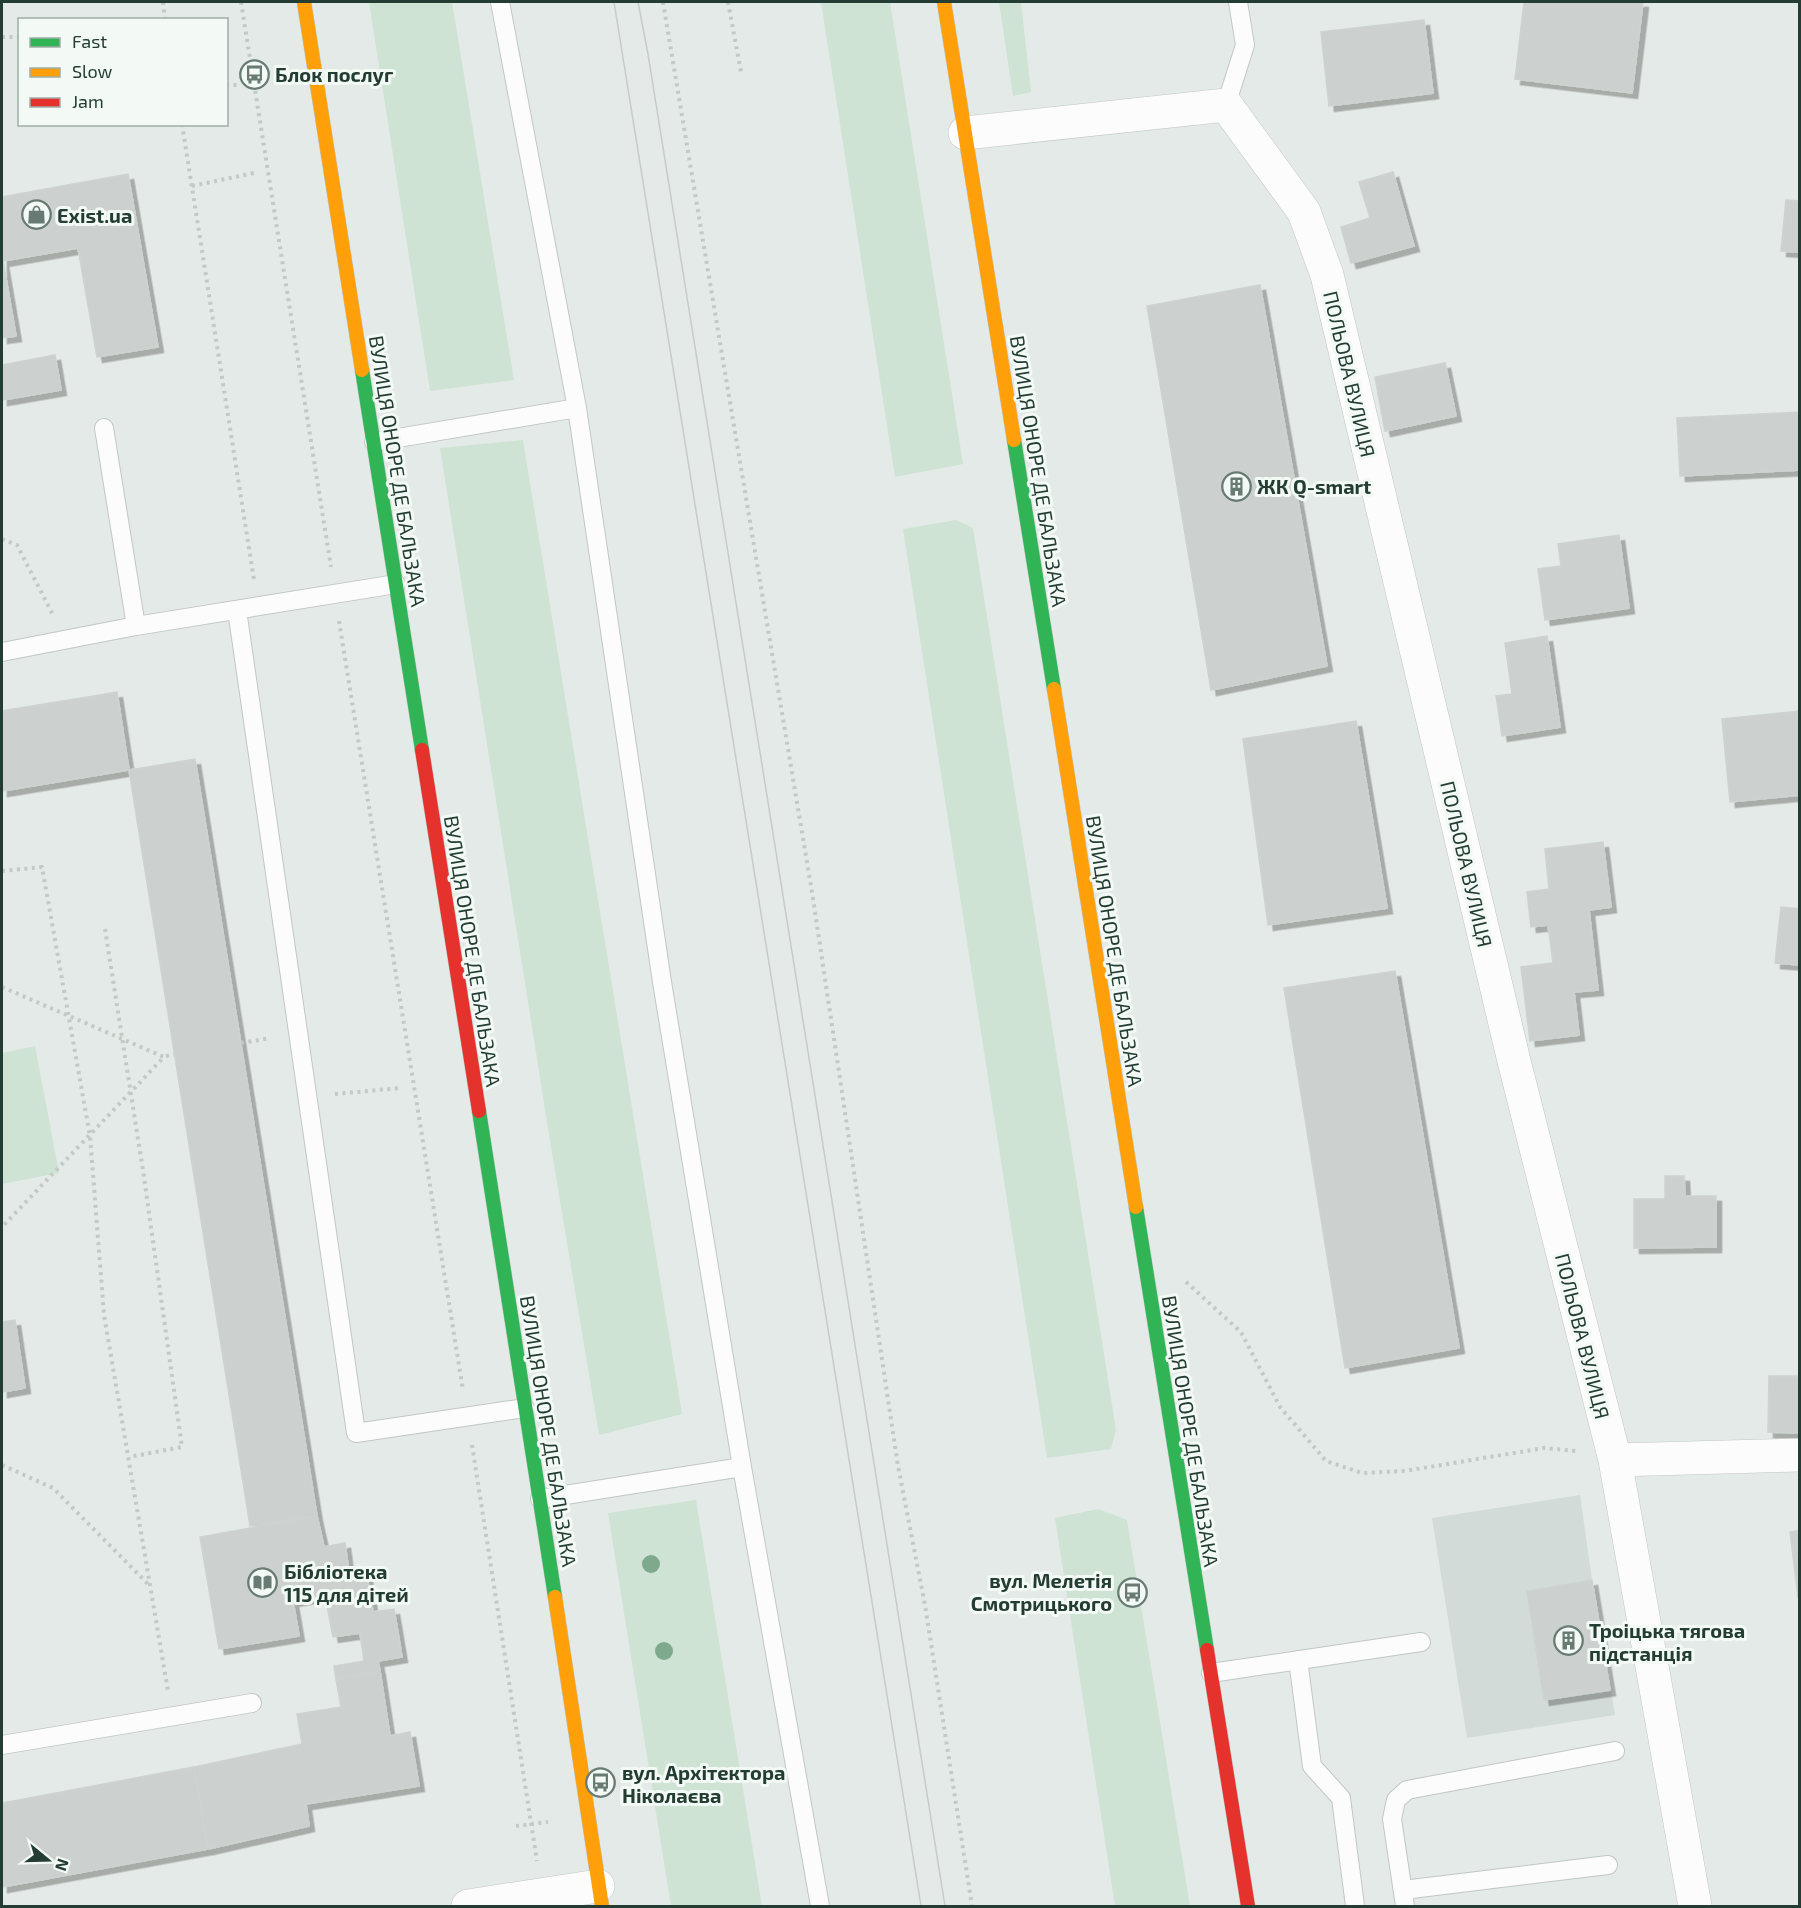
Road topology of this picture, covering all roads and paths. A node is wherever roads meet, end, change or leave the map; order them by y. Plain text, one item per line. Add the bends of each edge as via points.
1 (163, 2) edge
2 (241, 2) edge
3 (304, 2) edge
4 (500, 2) edge
5 (663, 2) edge
6 (728, 2) edge
7 (944, 2) edge
8 (1238, 2) edge
9 (165, 18) edge
10 (2, 37) edge
11 (18, 37) edge
12 (741, 72) dead end
13 (228, 84) edge
14 (241, 85) dead end
15 (1226, 105) junction
16 (182, 126) edge
17 (965, 134) junction
18 (254, 173) dead end
19 (192, 186) junction
20 (577, 408) junction
21 (104, 428) dead end
22 (374, 442) junction
23 (2, 539) edge
24 (396, 584) junction
25 (335, 594) junction
26 (258, 606) junction
27 (237, 610) junction
28 (136, 626) junction
29 (66, 640) junction
30 (2, 652) edge
31 (2, 872) edge
32 (105, 929) dead end
33 (2, 987) edge
34 (68, 1016) junction
35 (122, 1039) junction
36 (174, 1055) dead end
37 (166, 1056) dead end
38 (400, 1088) dead end
39 (130, 1093) junction
40 (307, 1096) junction
41 (90, 1136) junction
42 (2, 1227) edge
43 (1143, 1256) junction
44 (525, 1408) junction
45 (467, 1417) junction
46 (1800, 1455) edge
47 (129, 1457) junction
48 (1615, 1460) junction
49 (2, 1465) edge
50 (742, 1467) junction
51 (540, 1499) junction
52 (151, 1586) junction
53 (1421, 1642) dead end
54 (1298, 1660) junction
55 (1211, 1673) junction
56 (252, 1703) dead end
57 (172, 1716) junction
58 (2, 1745) edge
59 (1615, 1751) dead end
60 (548, 1822) dead end
61 (530, 1824) junction
62 (516, 1826) dead end
63 (1608, 1864) dead end
64 (542, 1895) junction
65 (600, 1896) edge
66 (1404, 1898) edge
67 (468, 1906) edge
68 (820, 1906) edge
69 (972, 1906) edge
70 (1248, 1906) edge
71 (1355, 1906) edge
72 (1695, 1906) edge

1 - 9 path
2 - 25 path
3 - 22 main road, ВУЛИЦЯ ОНОРЕ ДЕ БАЛЬЗАКА
4 - 20 lane
5 - 69 path via 812,892 898,1466 925,1605
6 - 12 path
7 - 17 main road, ВУЛИЦЯ ОНОРЕ ДЕ БАЛЬЗАКА
8 - 15 lane via 1245,45
10 - 11 path
13 - 14 path
15 - 17 street
15 - 48 street, ПОЛЬОВА ВУЛИЦЯ via 1304,212 1327,274 1511,1049
16 - 19 path
17 - 43 main road, ВУЛИЦЯ ОНОРЕ ДЕ БАЛЬЗАКА
18 - 19 path
19 - 26 path
20 - 22 lane
20 - 50 lane via 662,982
21 - 28 lane
22 - 24 main road, ВУЛИЦЯ ОНОРЕ ДЕ БАЛЬЗАКА
23 - 29 path via 17,545
24 - 25 lane
24 - 44 main road, ВУЛИЦЯ ОНОРЕ ДЕ БАЛЬЗАКА
25 - 26 lane
25 - 45 path
26 - 27 lane
27 - 28 lane
27 - 40 lane
28 - 29 lane
29 - 30 lane
31 - 34 path via 42,867
32 - 35 path
33 - 34 path
34 - 35 path
34 - 41 path
35 - 39 path
35 - 39 path via 164,1057
36 - 37 path
38 - 40 path
39 - 41 path
39 - 47 path via 182,1447
40 - 45 lane via 356,1433
41 - 42 path
41 - 47 path via 104,1315
43 - 48 path via 1186,1282 1241,1332 1280,1407 1326,1461 1362,1473 1405,1471 1544,1448 1586,1451
43 - 55 main road, ВУЛИЦЯ ОНОРЕ ДЕ БАЛЬЗАКА
44 - 45 lane
44 - 51 main road, ВУЛИЦЯ ОНОРЕ ДЕ БАЛЬЗАКА
45 - 61 path
46 - 48 street
47 - 52 path
48 - 72 street, ПОЛЬОВА ВУЛИЦЯ
49 - 52 path via 53,1488
50 - 51 lane
50 - 68 lane
51 - 65 main road, ВУЛИЦЯ ОНОРЕ ДЕ БАЛЬЗАКА
52 - 57 path
53 - 54 lane
54 - 55 lane
54 - 71 lane via 1312,1766 1341,1798
55 - 70 main road, ВУЛИЦЯ ОНОРЕ ДЕ БАЛЬЗАКА
56 - 57 lane
57 - 58 lane
59 - 66 lane via 1407,1790 1396,1800 1392,1819
60 - 61 path
61 - 62 path
61 - 64 path
63 - 66 lane
64 - 65 street
64 - 67 street

